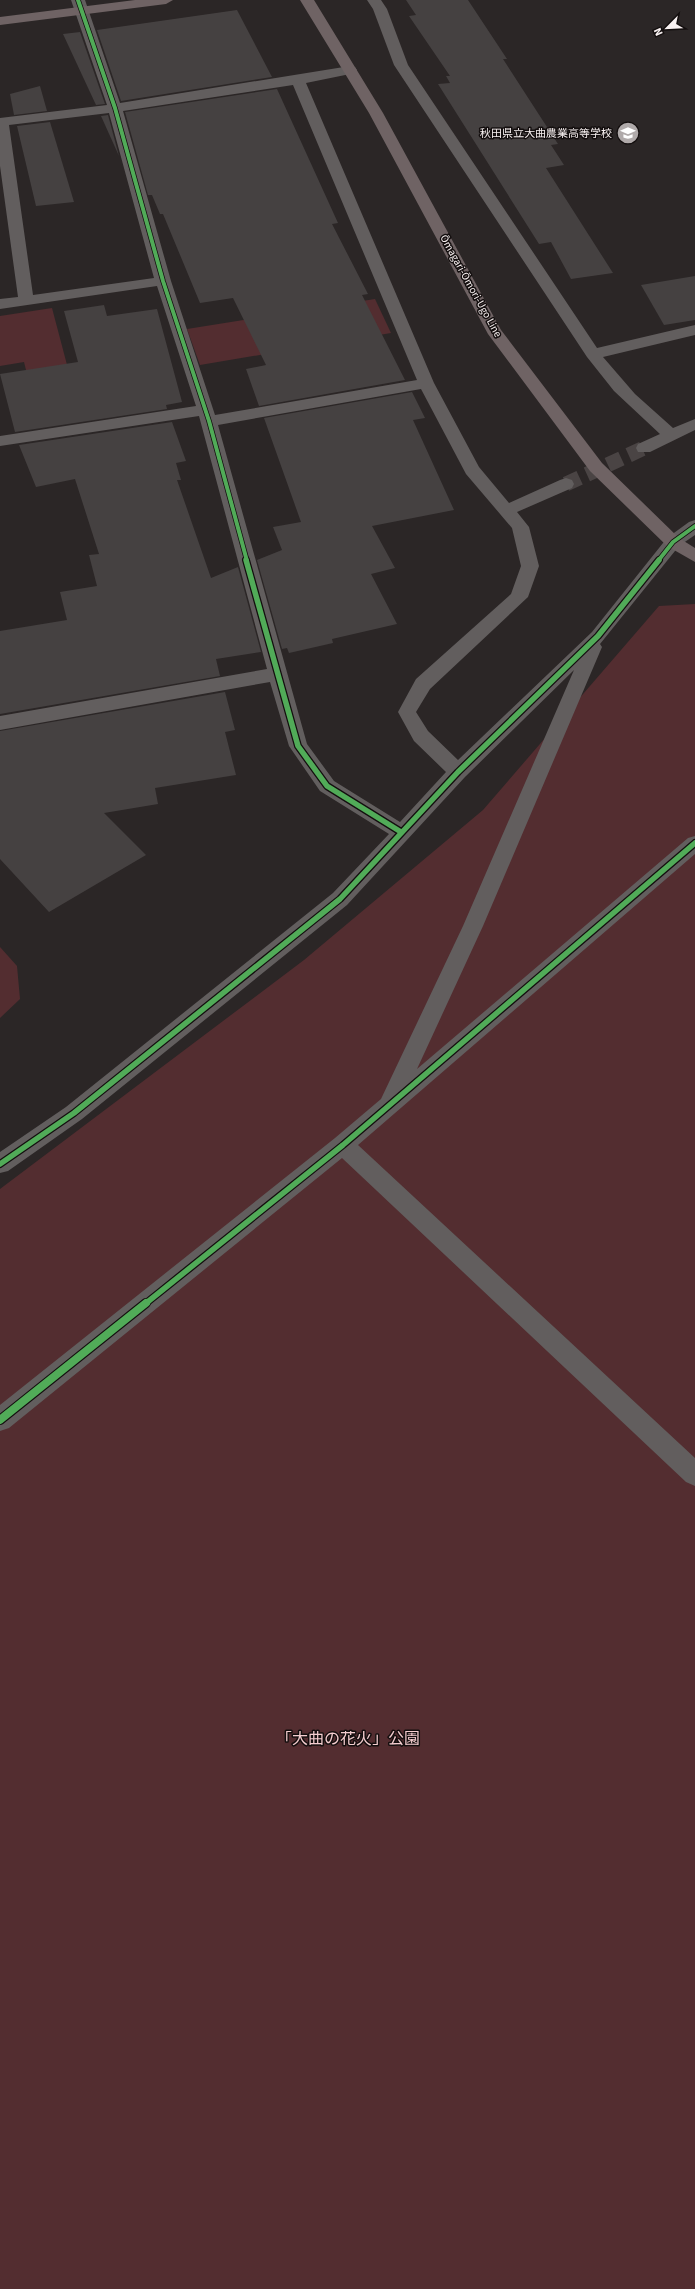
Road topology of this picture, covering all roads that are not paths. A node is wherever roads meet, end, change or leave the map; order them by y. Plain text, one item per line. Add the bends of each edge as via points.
1 (166, 0) edge
2 (307, 0) edge
3 (374, 0) edge
4 (80, 6) edge
5 (0, 21) edge
6 (350, 70) junction
7 (298, 80) junction
8 (115, 108) junction
9 (1, 122) edge
10 (163, 281) junction
11 (26, 300) junction
12 (0, 304) edge
13 (695, 330) edge
14 (593, 354) junction
15 (426, 383) junction
16 (207, 416) junction
17 (695, 424) edge
18 (672, 435) junction
19 (0, 441) edge
20 (644, 448) tunnel mouth
21 (566, 484) tunnel mouth
22 (506, 510) junction
23 (695, 526) edge
24 (673, 542) junction
25 (695, 556) edge
26 (598, 636) junction
27 (277, 674) junction
28 (0, 722) edge
29 (458, 772) junction
30 (401, 832) junction
31 (695, 843) edge
32 (389, 1106) junction
33 (343, 1145) junction
34 (0, 1164) edge
35 (0, 1420) edge
36 (695, 1474) edge

1 - 4 main road
2 - 6 main road, Ōmagari-Ōmori-Ugo Line
3 - 14 street via 380,9 401,65
4 - 5 main road
4 - 8 street
6 - 7 street
6 - 24 main road, Ōmagari-Ōmori-Ugo Line via 494,331 596,467
7 - 8 street
7 - 15 street
8 - 9 street
8 - 10 street
9 - 11 street
10 - 11 street
10 - 16 street
11 - 12 street
13 - 14 street
14 - 18 street via 610,380 630,401
15 - 16 street
15 - 22 street via 472,470
16 - 19 street
16 - 27 street
17 - 18 street
18 - 20 street
21 - 22 street
22 - 29 street via 520,527 530,566 519,597 424,684 407,712 421,736
23 - 24 street
24 - 25 main road, Ōmagari-Ōmori-Ugo Line
24 - 26 street
26 - 29 street
26 - 32 street via 473,926
27 - 28 street
27 - 30 street via 298,746 327,786
29 - 30 street
30 - 34 street via 340,899 74,1113
31 - 32 street
32 - 33 street
33 - 35 street
33 - 36 street

